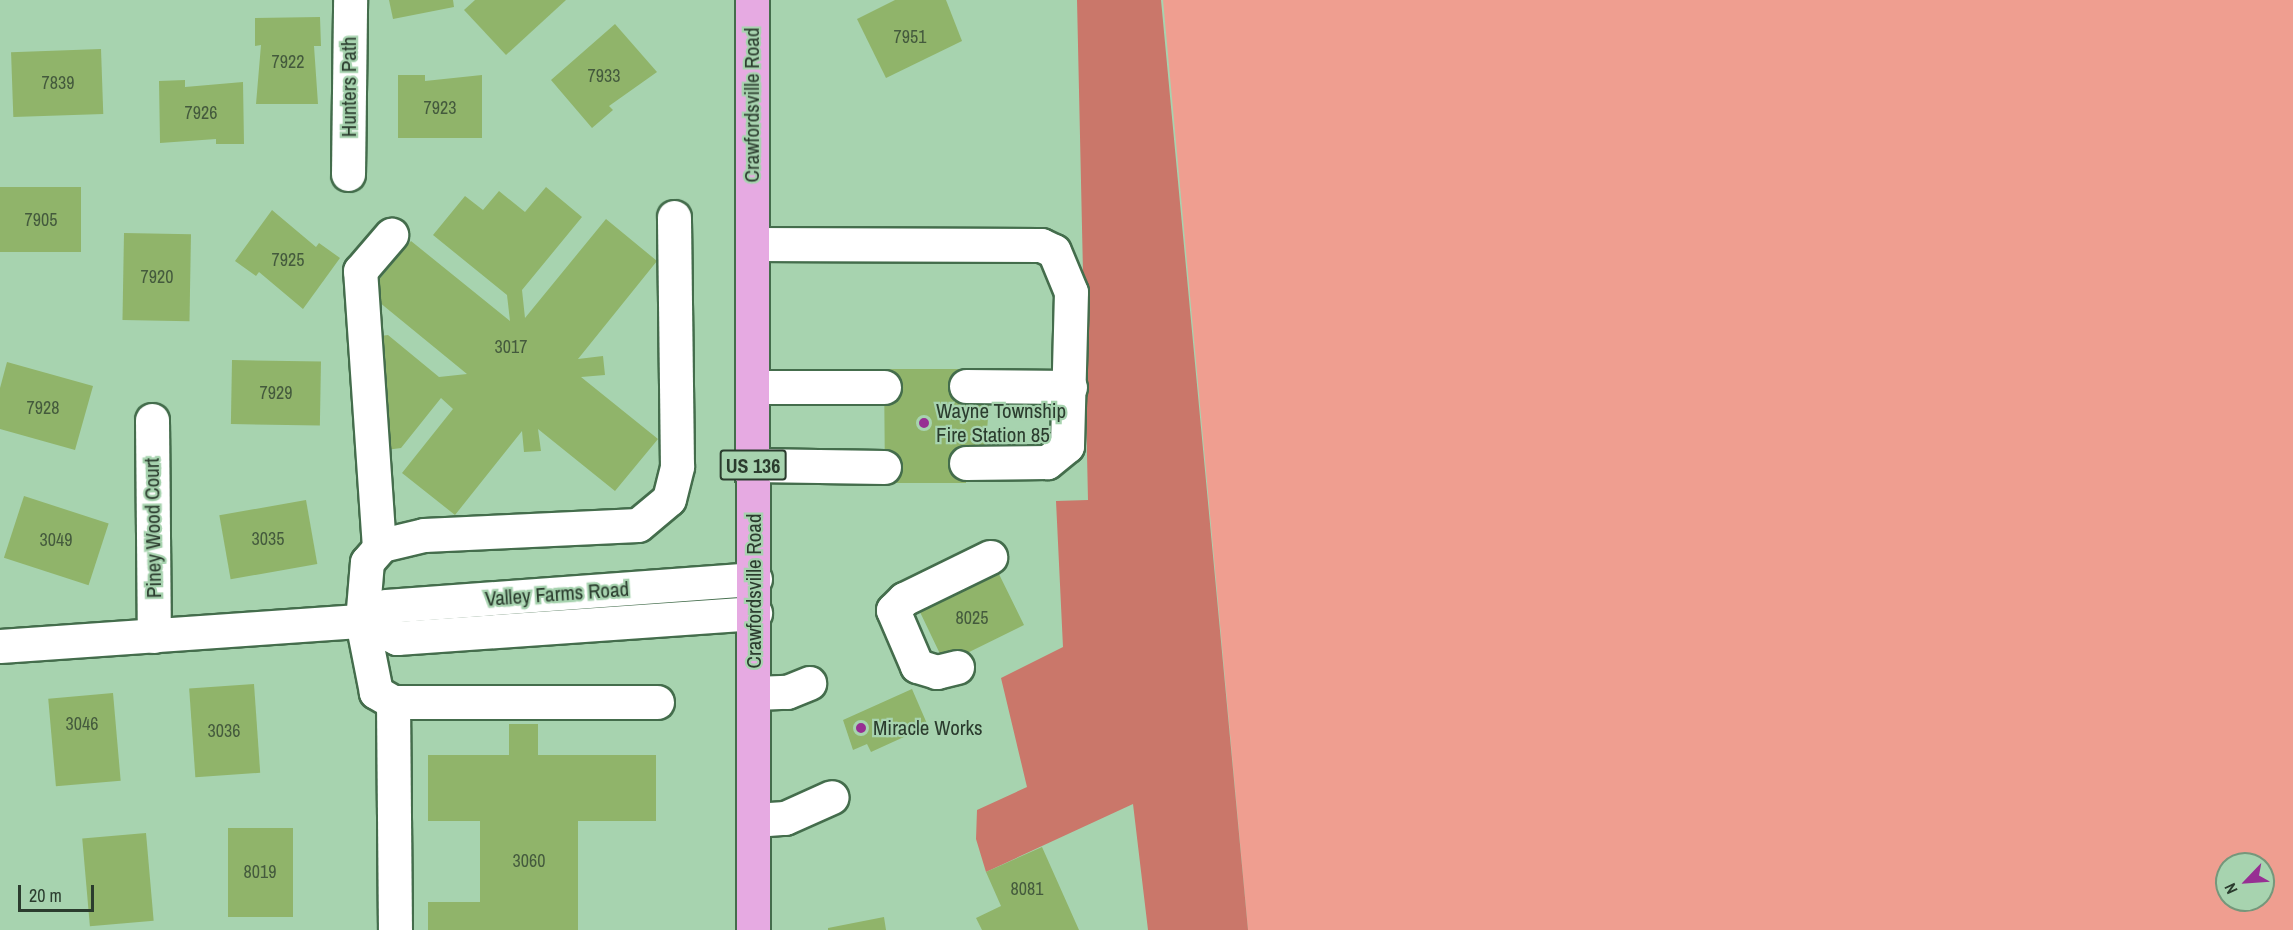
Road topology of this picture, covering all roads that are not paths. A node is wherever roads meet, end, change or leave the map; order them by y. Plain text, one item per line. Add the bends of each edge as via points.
1 (350, 0) edge
2 (753, 0) edge
3 (348, 174) dead end
4 (674, 217) dead end
5 (392, 236) dead end
6 (753, 244) junction
7 (753, 387) junction
8 (884, 387) dead end
9 (966, 387) dead end
10 (1070, 387) junction
11 (152, 420) dead end
12 (966, 463) dead end
13 (753, 465) junction
14 (884, 467) dead end
15 (379, 548) junction
16 (990, 557) dead end
17 (755, 579) junction
18 (755, 613) junction
19 (362, 621) junction
20 (154, 636) junction
21 (0, 646) edge
22 (957, 668) dead end
23 (809, 683) dead end
24 (754, 693) junction
25 (393, 702) junction
26 (657, 702) dead end
27 (831, 797) dead end
28 (754, 820) junction
29 (395, 930) edge
30 (753, 930) edge

1 - 3 street, Hunters Path
2 - 6 main road, Crawfordsville Road / US 136
4 - 15 street via 677,466 669,499 638,525 424,535
5 - 15 street via 360,271
6 - 7 main road, Crawfordsville Road / US 136
6 - 10 street via 888,252 1048,247 1068,280 1060,324
7 - 8 street
7 - 13 main road, Crawfordsville Road / US 136
9 - 10 street
10 - 12 street via 1070,439 1056,456 1038,463
11 - 20 street, Piney Wood Court
13 - 14 street
13 - 17 main road, Crawfordsville Road / US 136
15 - 19 street via 367,562
16 - 22 street via 898,602 893,610 901,641 921,669
17 - 18 main road, Crawfordsville Road / US 136
17 - 19 street, Valley Farms Road via 386,606
18 - 19 street, Valley Farms Road via 397,638
18 - 24 main road, Crawfordsville Road / US 136
19 - 20 street, Valley Farms Road
19 - 25 street via 376,692
20 - 21 street, Valley Farms Road
23 - 24 street via 787,692
24 - 28 main road, Crawfordsville Road / US 136
25 - 26 street
25 - 29 street
27 - 28 street via 785,818
28 - 30 main road, Crawfordsville Road / US 136

